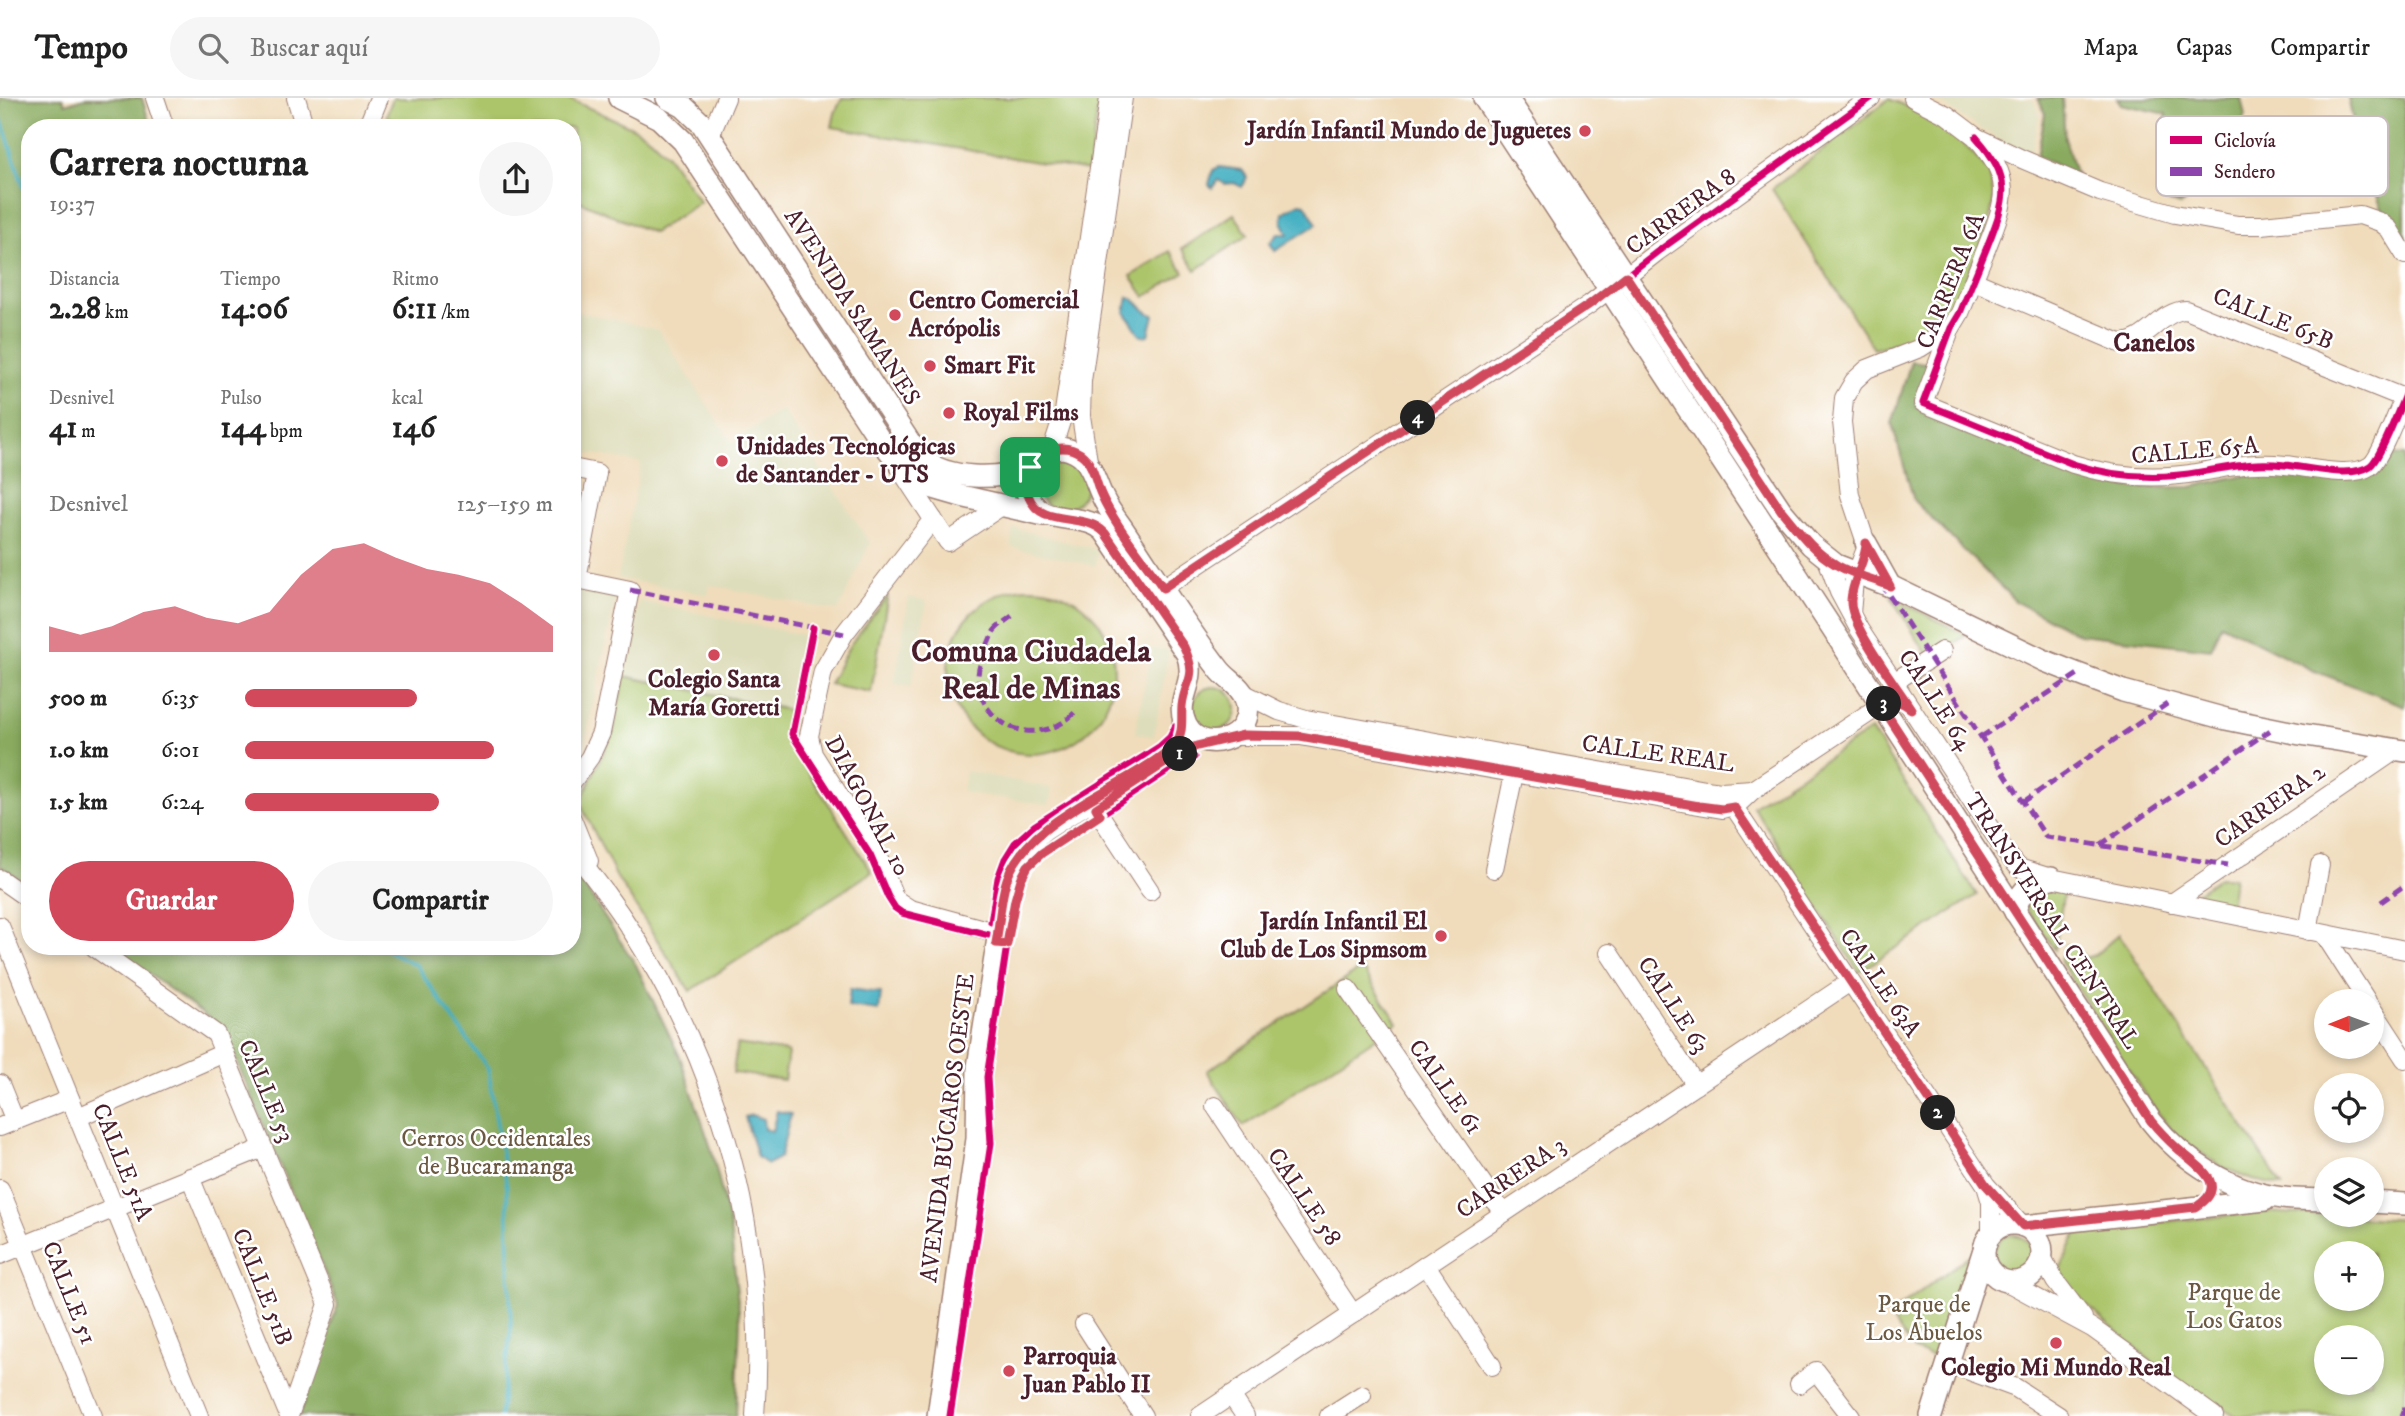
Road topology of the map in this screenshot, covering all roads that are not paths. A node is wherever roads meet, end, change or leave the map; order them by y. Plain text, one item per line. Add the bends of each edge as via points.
1 (155, 98) edge
2 (296, 98) edge
3 (379, 98) edge
4 (619, 98) edge
5 (667, 98) edge
6 (726, 98) edge
7 (1109, 98) edge
8 (1123, 98) edge
9 (1484, 98) edge
10 (1507, 98) edge
11 (1871, 98) edge
12 (1913, 98) edge
13 (161, 119) edge
14 (303, 119) edge
15 (371, 119) edge
16 (710, 136) junction
17 (1976, 136) junction
18 (2022, 159) junction
19 (2003, 206) junction
20 (2405, 255) edge
21 (1973, 281) junction
22 (1618, 283) junction
23 (1951, 328) junction
24 (1912, 352) junction
25 (1938, 363) junction
26 (2404, 396) edge
27 (1923, 403) joint
28 (1052, 449) junction
29 (890, 454) junction
30 (1088, 461) junction
31 (1030, 467) junction
32 (581, 470) edge
33 (1003, 505) junction
34 (1048, 516) junction
35 (933, 519) junction
36 (581, 549) edge
37 (1852, 560) junction
38 (581, 579) edge
39 (1802, 583) junction
40 (1890, 586) junction
41 (1163, 588) junction
42 (1851, 613) junction
43 (1942, 651) dead end
44 (1894, 682) junction
45 (1242, 693) junction
46 (1881, 705) junction
47 (1911, 709) junction
48 (1184, 720) junction
49 (1234, 736) junction
50 (1212, 742) junction
51 (2400, 750) edge
52 (581, 770) edge
53 (1514, 774) junction
54 (1753, 790) junction
55 (1734, 807) junction
56 (1096, 808) junction
57 (581, 844) edge
58 (1023, 851) junction
59 (581, 861) edge
60 (2320, 865) dead end
61 (1494, 869) dead end
62 (2051, 878) junction
63 (0, 879) edge
64 (600, 883) junction
65 (1150, 891) dead end
66 (21, 894) edge
67 (2172, 903) junction
68 (2015, 912) junction
69 (0, 926) edge
70 (998, 933) junction
71 (2316, 933) junction
72 (2405, 950) edge
73 (1609, 953) dead end
74 (105, 955) edge
75 (1850, 982) junction
76 (1348, 989) dead end
77 (2358, 989) edge
78 (2384, 1027) edge
79 (224, 1053) junction
80 (2405, 1059) edge
81 (0, 1084) edge
82 (1696, 1085) junction
83 (70, 1099) junction
84 (1215, 1106) dead end
85 (78, 1117) junction
86 (7, 1124) edge
87 (263, 1148) junction
88 (2204, 1170) junction
89 (190, 1177) junction
90 (1986, 1185) junction
91 (0, 1189) edge
92 (2283, 1198) junction
93 (2314, 1199) edge
94 (2384, 1203) edge
95 (2405, 1204) edge
96 (2196, 1207) junction
97 (115, 1208) junction
98 (1503, 1213) junction
99 (2074, 1220) junction
100 (2023, 1226) junction
101 (1988, 1239) junction
102 (23, 1246) junction
103 (2042, 1252) junction
104 (0, 1255) edge
105 (1426, 1265) junction
106 (2002, 1280) junction
107 (1972, 1287) junction
108 (1353, 1314) junction
109 (1084, 1324) dead end
110 (2092, 1328) junction
111 (1948, 1363) junction
112 (1492, 1366) dead end
113 (1799, 1384) dead end
114 (1231, 1395) junction
115 (1362, 1395) dead end
116 (93, 1416) edge
117 (199, 1416) edge
118 (289, 1416) edge
119 (755, 1416) edge
120 (938, 1416) edge
121 (1143, 1416) edge
122 (1200, 1416) edge
123 (1245, 1416) edge
124 (1329, 1416) edge
125 (1851, 1416) edge
126 (1931, 1416) edge
127 (2059, 1416) edge
128 (2214, 1416) edge

1 - 13 street
2 - 14 street
3 - 15 street
4 - 29 main road, AVENIDA SAMANES via 659,118 683,141
5 - 16 main road, AVENIDA SAMANES via 694,114
6 - 16 street
7 - 28 street via 1064,412
8 - 30 street via 1082,381 1081,416
9 - 22 main road, TRANSVERSAL CENTRAL
10 - 22 main road, TRANSVERSAL CENTRAL
11 - 22 street, CARRERA 8
12 - 17 street
16 - 31 main road, AVENIDA SAMANES via 920,458 955,474 999,476
17 - 18 street
17 - 19 street, CARRERA 6A via 1998,168
18 - 19 street
18 - 20 street via 2113,196 2220,223 2256,225 2348,215 2371,218 2389,229
19 - 21 street, CARRERA 6A
21 - 23 street, CARRERA 6A
21 - 26 street, CALLE 65B via 2120,343 2136,339 2172,313 2186,310
22 - 37 main road, TRANSVERSAL CENTRAL via 1781,510 1811,545
22 - 39 main road, TRANSVERSAL CENTRAL
22 - 41 street, CARRERA 8
23 - 24 street, CALLE 64
23 - 25 street, CARRERA 6A
24 - 25 street via 1924,350
24 - 37 street, CALLE 64 via 1867,369 1844,398 1842,422 1857,521
25 - 27 street, CARRERA 6A
26 - 27 street, CALLE 65A via 2375,462 2358,471 2256,462 2189,474 2132,477 2073,464
28 - 30 main road via 1071,450
28 - 31 main road
29 - 33 main road, AVENIDA SAMANES via 921,484
29 - 35 street, AVENIDA SAMANES
30 - 41 main road via 1108,508
31 - 34 main road via 1029,497
32 - 36 street via 597,473
33 - 34 main road, AVENIDA SAMANES
33 - 35 street, AVENIDA SAMANES via 948,542
34 - 48 main road, AVENIDA SAMANES via 1084,521 1102,529 1184,647 1191,675 1182,704
35 - 70 street, DIAGONAL 10 via 828,660 818,685 808,740 878,857 895,899 910,909
37 - 39 main road via 1808,572
37 - 40 main road
37 - 40 main road, TRANSVERSAL CENTRAL
37 - 42 street
37 - 42 street, CALLE 64 via 1839,592
38 - 52 street via 630,590 601,733
39 - 46 main road, TRANSVERSAL CENTRAL
40 - 51 main road, TRANSVERSAL CENTRAL via 2045,661 2123,691 2226,719
41 - 45 main road via 1217,667
42 - 44 street, CALLE 64
43 - 44 street
44 - 47 street, CALLE 64
45 - 49 main road via 1246,719
45 - 54 street, CALLE REAL via 1306,719 1706,790
46 - 47 street via 1893,701
46 - 54 street
46 - 68 main road, TRANSVERSAL CENTRAL
47 - 62 street, CALLE 64 via 2007,854 2019,868
48 - 50 main road via 1194,736
48 - 58 main road, AVENIDA BÚCAROS OESTE via 1180,739 1172,748 1043,831
49 - 50 main road
49 - 53 street, CALLE REAL via 1300,736
50 - 56 main road via 1182,752
51 - 67 street, CARRERA 2
53 - 55 street, CALLE REAL via 1718,809
53 - 61 street
54 - 55 street, CALLE REAL
55 - 75 street, CALLE 63A
56 - 58 main road
56 - 65 street
57 - 64 street
58 - 70 main road, AVENIDA BÚCAROS OESTE via 1007,880
59 - 64 street
60 - 71 street
62 - 67 street, CALLE 64
62 - 68 main road via 2022,892
63 - 66 street
64 - 119 street via 669,996 725,1131 752,1254 758,1323
67 - 71 street, CALLE 64
68 - 88 main road, TRANSVERSAL CENTRAL via 2151,1121
69 - 83 street, CALLE 51A
70 - 120 main road, AVENIDA BÚCAROS OESTE via 978,1068 977,1139
71 - 72 street, CALLE 64
71 - 77 street
73 - 82 street, CALLE 63
74 - 79 street, CALLE 53 via 216,1034
75 - 82 street, CARRERA 3
75 - 90 street, CALLE 63A
76 - 98 street, CALLE 61
78 - 80 street
79 - 85 street
79 - 87 street, CALLE 53
81 - 86 street
82 - 98 street, CARRERA 3
83 - 85 street, CALLE 51A
83 - 86 street
84 - 108 street, CALLE 58
85 - 97 street, CALLE 51A
87 - 89 street
87 - 118 street, CALLE 53 via 328,1304
88 - 92 main road, TRANSVERSAL CENTRAL via 2242,1188
88 - 96 main road via 2211,1186
89 - 97 street
89 - 118 street, CALLE 51B
90 - 100 street, CALLE 63A
90 - 101 street, CALLE 63A via 1991,1202
91 - 102 street, CALLE 51
92 - 93 main road, TRANSVERSAL CENTRAL
92 - 96 main road
94 - 95 main road
96 - 99 main road
97 - 102 street
97 - 117 street, CALLE 51A
98 - 105 street, CARRERA 3
99 - 100 main road
99 - 103 main road via 2053,1233
100 - 101 main road via 2006,1225
100 - 103 main road via 2031,1231
101 - 106 main road via 1986,1262
101 - 107 main road
102 - 104 street
102 - 116 street, CALLE 51
103 - 106 main road via 2039,1266 2026,1279
103 - 110 street via 2055,1281
105 - 108 street, CARRERA 3
105 - 112 street
106 - 107 main road
106 - 110 street
107 - 111 main road
108 - 114 street, CARRERA 3
109 - 121 street
110 - 128 street
111 - 126 main road
111 - 127 street via 2016,1388
113 - 125 street via 1816,1371
114 - 122 street, CARRERA 3
114 - 123 street
115 - 124 street

